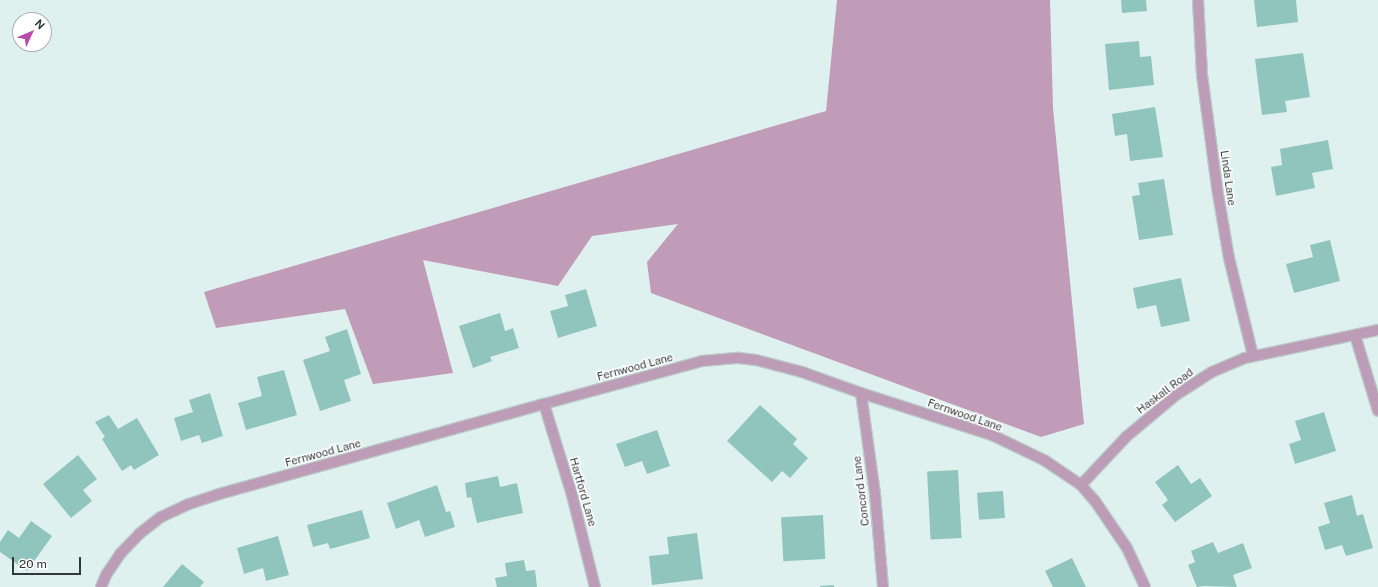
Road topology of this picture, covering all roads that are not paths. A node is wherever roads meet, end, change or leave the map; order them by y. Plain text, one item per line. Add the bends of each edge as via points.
1 (1198, 0) edge
2 (1378, 330) edge
3 (1355, 335) junction
4 (1253, 356) junction
5 (861, 393) junction
6 (544, 404) junction
7 (1378, 411) edge
8 (1081, 485) junction
9 (101, 587) edge
10 (595, 587) edge
11 (883, 587) edge
12 (1145, 587) edge

1 - 4 street, Linda Lane via 1202,75 1216,188 1229,258
2 - 3 street, Haskall Road
3 - 4 street, Haskall Road
3 - 7 street
4 - 8 street, Haskall Road via 1212,372 1176,395 1126,437
5 - 6 street, Fernwood Lane via 802,372 740,358 702,362
5 - 8 street, Fernwood Lane via 992,435 1044,460
5 - 11 street, Concord Lane
6 - 9 street, Fernwood Lane via 189,504 161,517 139,534 120,554
6 - 10 street, Hartford Lane via 572,495
8 - 12 street, Fernwood Lane via 1127,548

